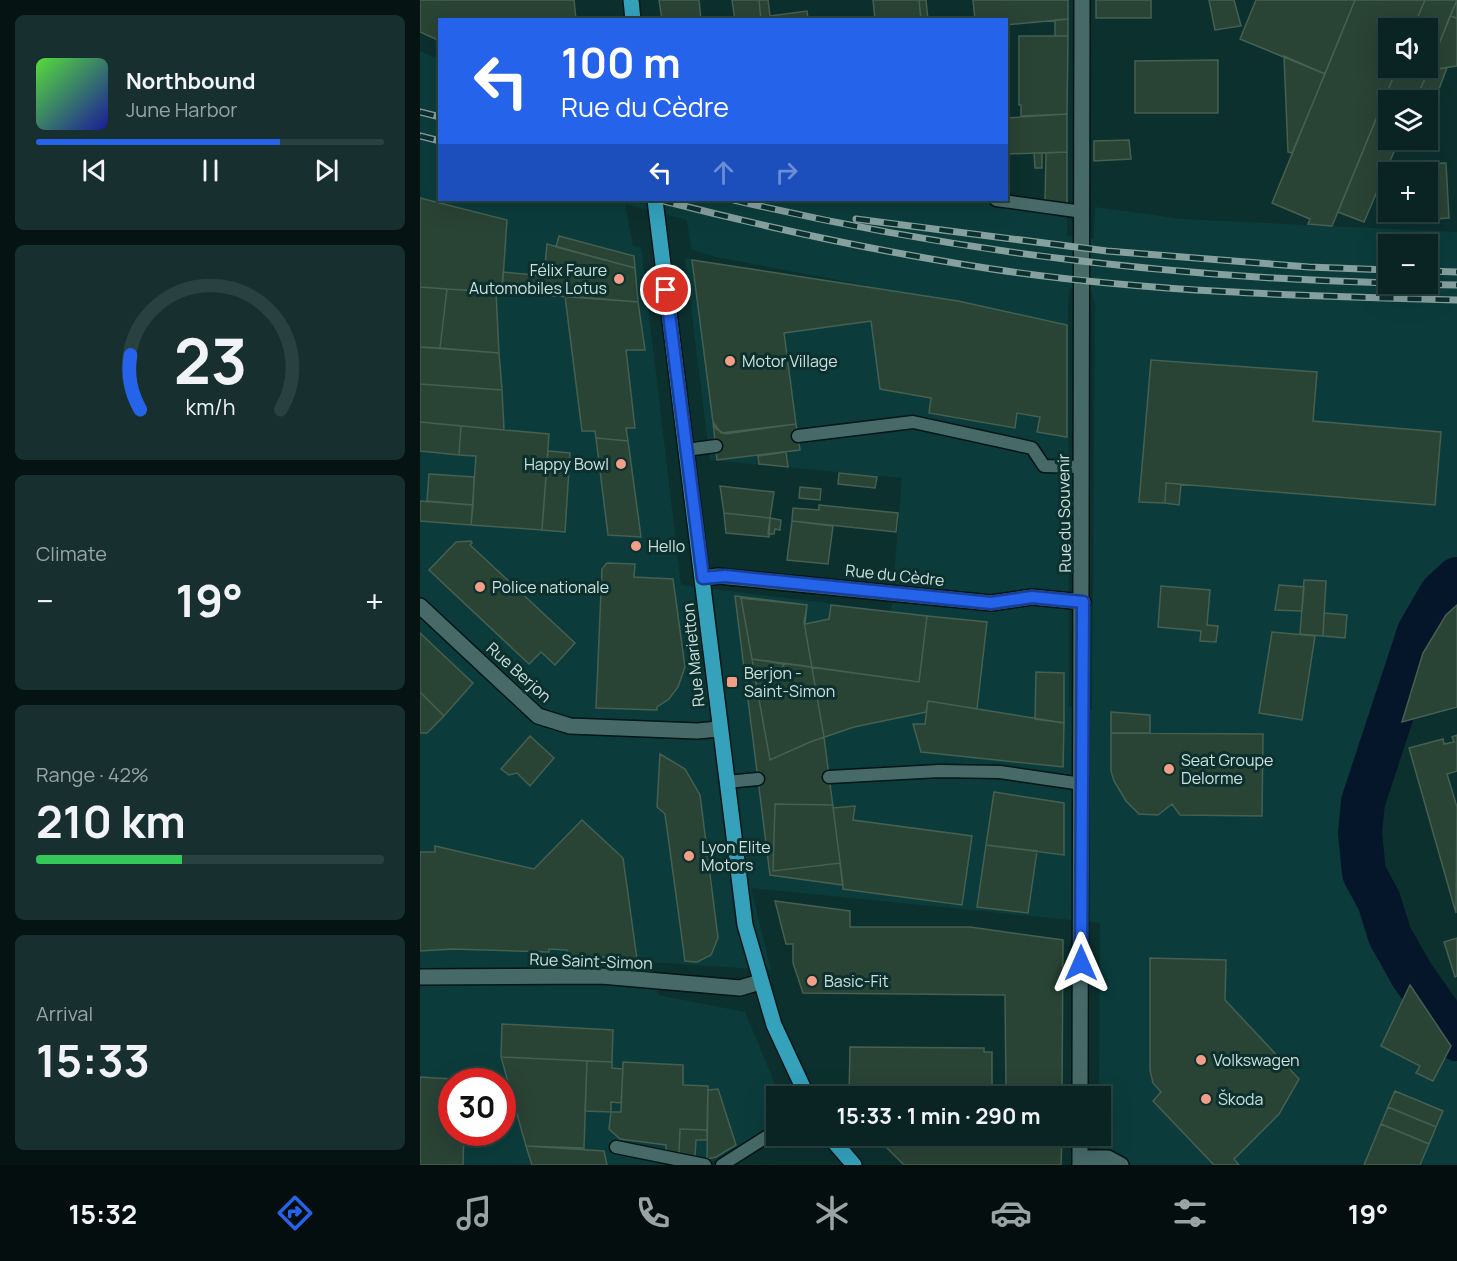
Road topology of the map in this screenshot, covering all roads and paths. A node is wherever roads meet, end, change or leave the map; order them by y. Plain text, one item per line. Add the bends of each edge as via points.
1 (631, 0) edge
2 (1082, 0) edge
3 (633, 18) edge
4 (655, 201) edge
5 (1003, 201) edge
6 (1083, 212) junction
7 (798, 436) dead end
8 (716, 446) dead end
9 (686, 450) junction
10 (1081, 466) junction
11 (703, 578) junction
12 (1083, 602) junction
13 (420, 606) edge
14 (719, 729) junction
15 (829, 777) dead end
16 (758, 778) dead end
17 (726, 782) junction
18 (1082, 784) junction
19 (420, 977) edge
20 (760, 982) junction
21 (802, 1086) edge
22 (1080, 1086) edge
23 (766, 1137) edge
24 (838, 1146) edge
25 (1080, 1146) edge
26 (616, 1147) dead end
27 (1080, 1162) edge
28 (705, 1165) edge
29 (722, 1165) edge
30 (854, 1165) edge
31 (1121, 1165) edge

1 - 3 main road
2 - 6 street, Rue du Souvenir
4 - 9 main road, Rue Marietton
5 - 6 lane
6 - 10 street, Rue du Souvenir
7 - 10 lane via 914,422 1032,448 1044,466
8 - 9 lane
9 - 11 main road, Rue Marietton
10 - 12 street, Rue du Souvenir
11 - 12 street, Rue du Cèdre via 725,576 991,603 1032,597
11 - 14 main road, Rue Marietton
12 - 18 street, Rue du Souvenir
13 - 14 street, Rue Berjon via 538,716 570,726
14 - 17 main road, Rue Marietton
15 - 18 lane via 1000,772
16 - 17 lane
17 - 20 main road, Rue Marietton via 746,925
18 - 22 street, Rue du Souvenir
19 - 20 street, Rue Saint-Simon via 601,976 740,988
20 - 21 main road, Rue Marietton
23 - 29 lane
24 - 30 main road
25 - 27 street
26 - 28 lane
27 - 31 street via 1107,1158

